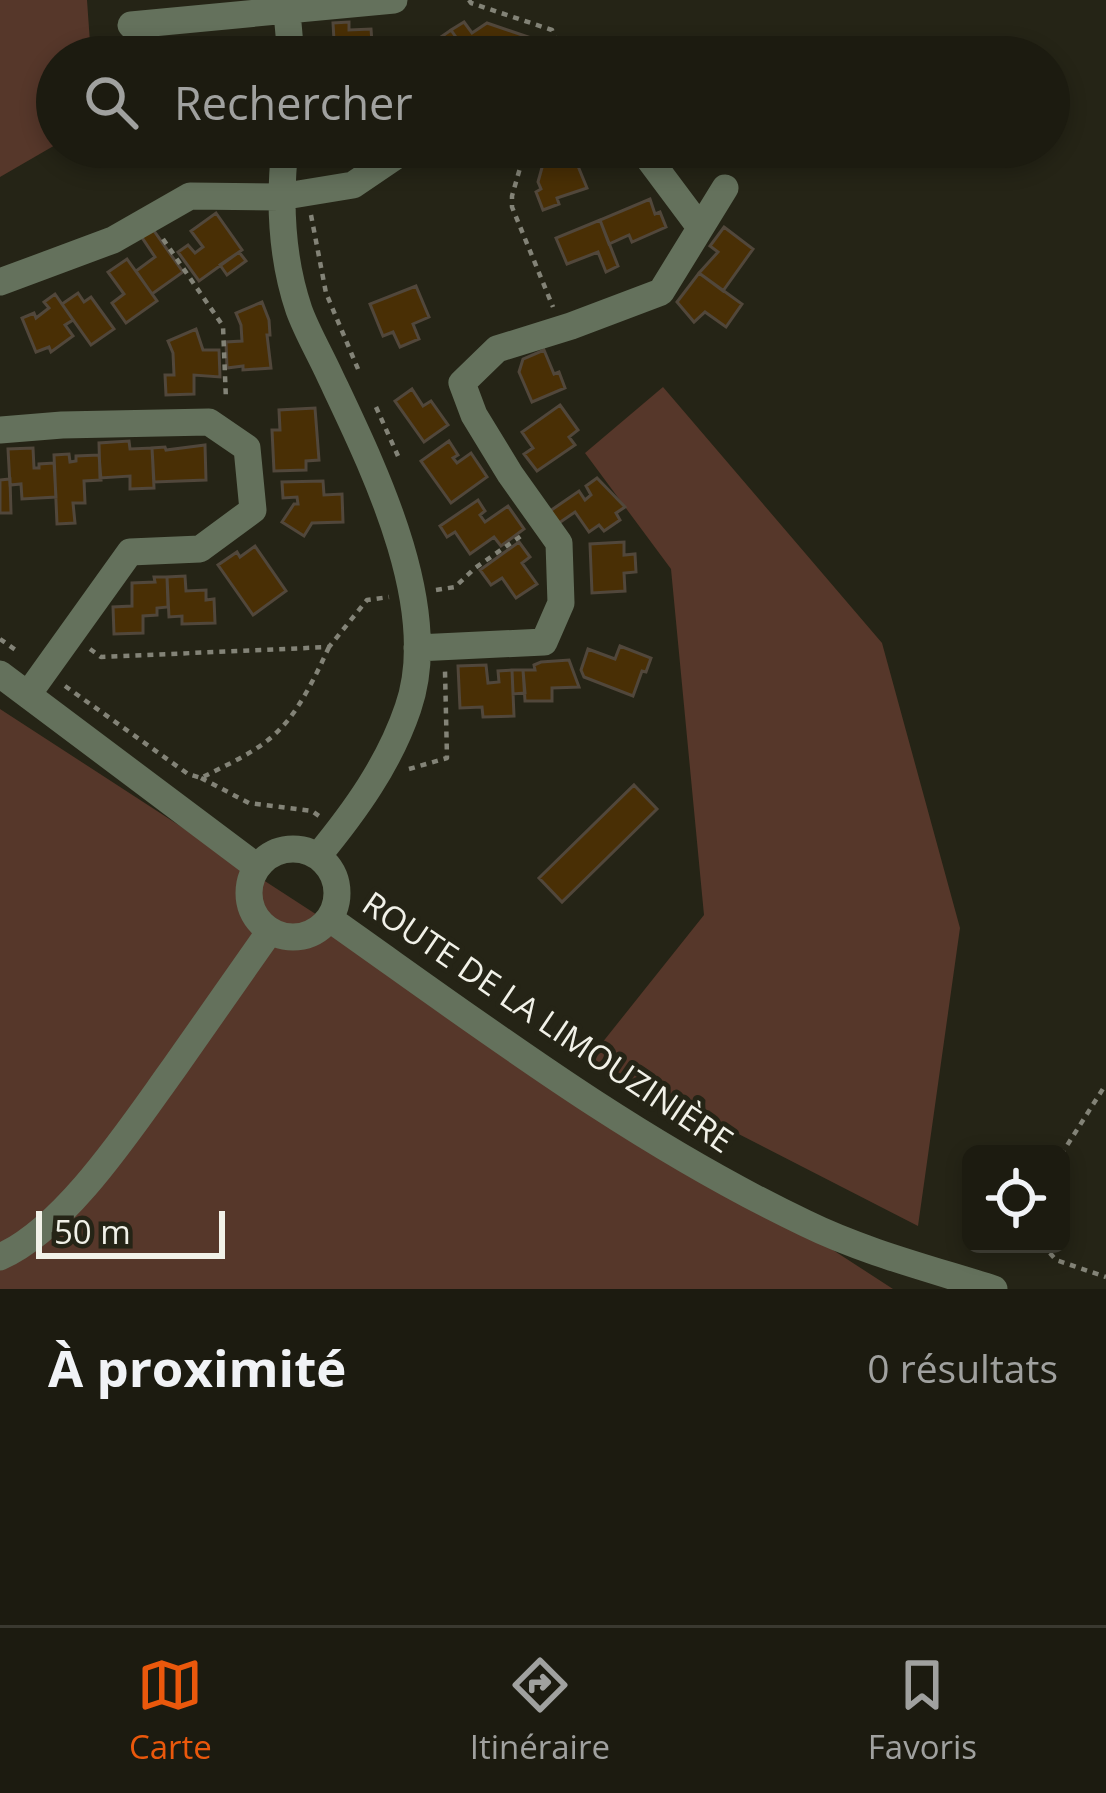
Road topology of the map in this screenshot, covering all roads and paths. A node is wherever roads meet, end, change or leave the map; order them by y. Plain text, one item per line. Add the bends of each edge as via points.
1 (394, 0) edge
2 (470, 0) edge
3 (285, 6) edge
4 (131, 25) dead end
5 (289, 36) edge
6 (554, 36) edge
7 (283, 168) edge
8 (312, 168) edge
9 (378, 168) edge
10 (520, 168) edge
11 (656, 168) edge
12 (725, 188) dead end
13 (310, 192) junction
14 (280, 197) junction
15 (149, 219) junction
16 (699, 226) junction
17 (0, 282) edge
18 (562, 329) junction
19 (363, 380) dead end
20 (372, 399) dead end
21 (213, 425) junction
22 (0, 430) edge
23 (399, 460) dead end
24 (543, 521) junction
25 (435, 574) dead end
26 (425, 592) junction
27 (70, 636) junction
28 (0, 639) edge
29 (329, 647) junction
30 (431, 648) junction
31 (0, 674) edge
32 (37, 682) junction
33 (398, 773) dead end
34 (201, 778) junction
35 (340, 830) junction
36 (318, 856) junction
37 (257, 867) junction
38 (329, 919) junction
39 (270, 931) junction
40 (1106, 1084) edge
41 (1067, 1145) edge
42 (1050, 1253) edge
43 (0, 1257) edge
44 (1106, 1276) edge
45 (994, 1289) edge

1 - 3 street
2 - 6 path
3 - 4 street
3 - 5 street
7 - 14 street
8 - 13 path
9 - 13 street via 353,185
10 - 18 path via 512,208
11 - 16 street
12 - 16 street
13 - 14 street
13 - 19 path via 326,293
14 - 15 street via 190,196
14 - 26 street via 299,310
15 - 17 street
15 - 21 path via 223,326 226,409
16 - 18 street via 661,292
18 - 24 street via 497,349 462,383
20 - 23 path
21 - 22 street
21 - 27 street via 248,448 253,510 200,549 130,552
24 - 26 path via 455,587
24 - 30 street via 559,543 561,603 544,642
25 - 26 path
26 - 29 path via 367,600
26 - 30 street
27 - 29 path via 101,657
27 - 32 street
28 - 32 path
29 - 34 path via 279,731
30 - 33 path via 447,758
30 - 35 street via 382,770
31 - 32 street
32 - 34 path
32 - 37 street
34 - 35 path via 249,803 312,812
35 - 36 street
36 - 37 street via 278,851
36 - 38 street via 336,878
37 - 39 street via 249,902
38 - 39 street via 302,937
38 - 45 street, ROUTE DE LA LIMOUZINIÈRE via 719,1180 810,1226
39 - 43 street via 109,1158 50,1222
40 - 41 path
42 - 44 path

